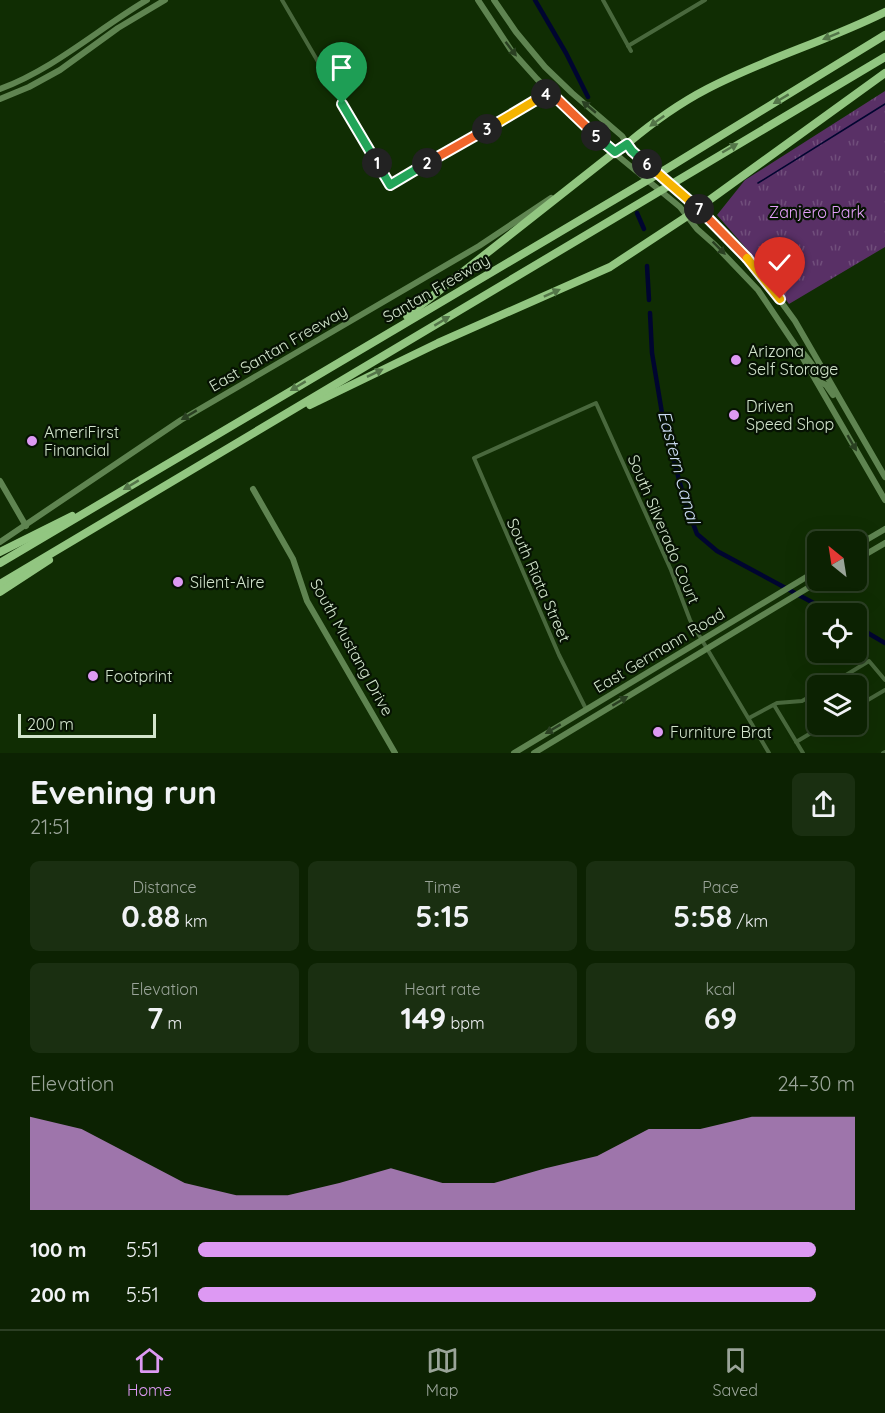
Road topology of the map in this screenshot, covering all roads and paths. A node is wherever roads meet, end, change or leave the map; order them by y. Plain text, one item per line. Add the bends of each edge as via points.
1 (147, 0) edge
2 (165, 0) edge
3 (282, 0) edge
4 (478, 0) edge
5 (494, 0) edge
6 (603, 0) edge
7 (705, 0) edge
8 (885, 12) edge
9 (885, 35) edge
10 (628, 46) junction
11 (631, 51) dead end
12 (885, 57) edge
13 (885, 73) edge
14 (0, 89) edge
15 (550, 92) junction
16 (0, 99) edge
17 (627, 144) junction
18 (615, 152) junction
19 (575, 183) junction
20 (698, 208) junction
21 (686, 217) junction
22 (385, 334) junction
23 (797, 348) junction
24 (825, 374) junction
25 (815, 380) junction
26 (596, 403) joint
27 (847, 411) junction
28 (229, 448) junction
29 (885, 477) edge
30 (0, 481) edge
31 (253, 489) dead end
32 (885, 500) edge
33 (95, 506) junction
34 (115, 516) junction
35 (26, 525) junction
36 (885, 529) edge
37 (867, 540) edge
38 (0, 542) edge
39 (885, 543) edge
40 (0, 552) edge
41 (867, 554) edge
42 (0, 563) edge
43 (807, 577) edge
44 (0, 584) edge
45 (807, 589) edge
46 (0, 592) edge
47 (701, 640) junction
48 (706, 649) junction
49 (846, 675) edge
50 (885, 680) edge
51 (885, 690) edge
52 (807, 698) edge
53 (867, 701) edge
54 (774, 705) junction
55 (586, 709) junction
56 (748, 718) junction
57 (808, 735) edge
58 (796, 742) junction
59 (395, 753) edge
60 (514, 753) edge
61 (534, 753) edge
62 (769, 753) edge
63 (803, 753) edge

1 - 14 main road via 59,60
2 - 16 main road via 60,70
3 - 15 street via 390,185
4 -> 15 main road via 512,50
17 -> 5 main road via 545,67
6 - 10 street
7 - 10 street
8 -> 17 highway via 714,85
9 -> 22 highway, Santan Freeway
10 - 11 street
28 -> 12 highway, Santan Freeway
13 - 20 highway
15 - 18 main road
17 - 18 main road
17 - 20 main road
18 - 19 highway
18 - 21 main road via 680,207
19 - 22 highway
19 -> 35 main road, East Santan Freeway via 479,246 181,420
20 - 21 highway
20 - 24 main road via 735,243 773,290
21 -> 23 main road via 758,290
28 -> 21 highway via 417,353 604,270
22 -> 33 highway, Santan Freeway
23 - 24 main road
23 - 25 main road
24 - 27 main road
25 - 27 main road via 826,385
25 -> 32 main road
26 - 47 street, South Silverado Court
26 - 55 street, South Riata Street via 474,458 555,647
27 - 29 main road
28 - 34 highway, Santan Freeway
30 - 35 main road
31 - 59 main road, South Mustang Drive via 293,559 308,601
33 - 40 highway
33 - 42 highway, Santan Freeway
34 - 44 highway, Santan Freeway
34 - 46 highway
35 - 38 main road, East Santan Freeway
36 - 37 main road
39 - 41 main road
43 - 47 main road, East Germann Road
45 - 48 main road, East Germann Road
47 - 48 street, South Silverado Court
47 - 55 main road, East Germann Road
48 - 56 street, South Silverado Court
61 -> 48 main road, East Germann Road
49 - 50 street via 869,661
51 - 53 street
52 - 54 street
54 - 56 street
54 - 58 street
55 -> 60 main road, East Germann Road
56 - 62 street, South Silverado Court
57 - 58 street
58 - 63 street

